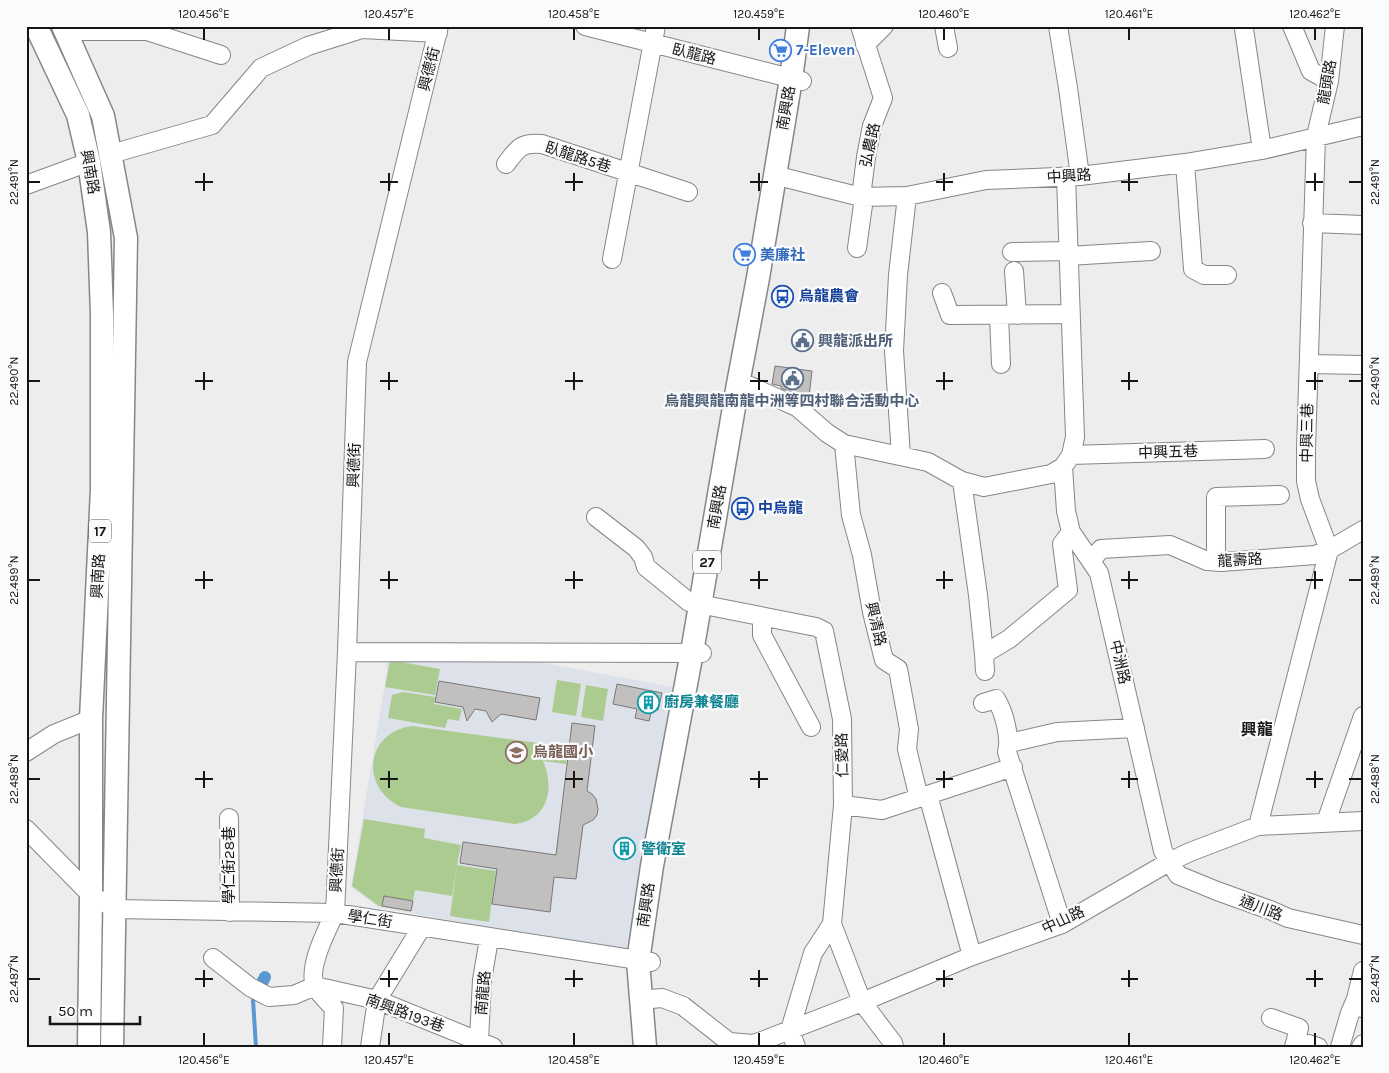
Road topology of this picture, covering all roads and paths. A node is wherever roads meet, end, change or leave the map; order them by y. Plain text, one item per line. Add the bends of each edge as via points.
1 (36, 26) edge
2 (585, 26) edge
3 (798, 26) edge
4 (810, 26) edge
5 (860, 26) edge
6 (884, 26) edge
7 (944, 26) edge
8 (1058, 26) edge
9 (1292, 26) edge
10 (1335, 26) edge
11 (65, 29) edge
12 (1244, 29) dead end
13 (438, 30) edge
14 (654, 35) edge
15 (865, 45) junction
16 (948, 48) dead end
17 (221, 55) dead end
18 (797, 80) junction
19 (1329, 81) junction
20 (1363, 126) edge
21 (1316, 136) junction
22 (1262, 150) junction
23 (110, 154) junction
24 (89, 162) junction
25 (1185, 163) junction
26 (506, 164) dead end
27 (629, 173) junction
28 (781, 176) junction
29 (1073, 177) junction
30 (26, 185) edge
31 (688, 192) dead end
32 (907, 196) junction
33 (861, 197) junction
34 (1312, 223) junction
35 (1363, 225) edge
36 (857, 248) dead end
37 (1151, 251) dead end
38 (1012, 252) dead end
39 (1068, 253) junction
40 (612, 259) dead end
41 (1014, 271) dead end
42 (1227, 275) dead end
43 (942, 293) dead end
44 (1070, 314) junction
45 (998, 315) junction
46 (1017, 315) junction
47 (1001, 364) dead end
48 (1309, 364) junction
49 (1363, 365) edge
50 (744, 385) junction
51 (844, 444) junction
52 (1264, 450) dead end
53 (901, 456) junction
54 (1067, 461) junction
55 (962, 481) junction
56 (1280, 495) dead end
57 (596, 517) dead end
58 (1363, 530) edge
59 (1071, 532) junction
60 (1329, 550) junction
61 (1092, 562) junction
62 (1216, 562) junction
63 (704, 606) junction
64 (762, 617) junction
65 (348, 652) junction
66 (697, 653) junction
67 (983, 703) dead end
68 (1363, 716) edge
69 (91, 719) junction
70 (811, 727) dead end
71 (1135, 728) junction
72 (1010, 743) junction
73 (26, 752) edge
74 (1013, 767) junction
75 (923, 796) junction
76 (843, 805) junction
77 (229, 818) dead end
78 (1363, 821) edge
79 (1326, 822) junction
80 (1258, 826) junction
81 (26, 829) edge
82 (1169, 862) junction
83 (92, 895) junction
84 (115, 910) junction
85 (230, 912) junction
86 (335, 914) junction
87 (832, 924) junction
88 (1062, 924) junction
89 (421, 928) junction
90 (1363, 936) edge
91 (489, 938) junction
92 (972, 956) junction
93 (213, 958) dead end
94 (644, 962) junction
95 (1363, 971) edge
96 (315, 986) junction
97 (377, 1000) junction
98 (645, 1000) junction
99 (862, 1002) junction
100 (1359, 1004) edge
101 (1271, 1018) dead end
102 (790, 1030) junction
103 (1295, 1043) edge
104 (483, 1044) edge
105 (89, 1047) edge
106 (112, 1047) edge
107 (332, 1047) edge
108 (370, 1047) edge
109 (645, 1047) edge
110 (656, 1047) edge
111 (796, 1047) edge
112 (894, 1047) edge
113 (1318, 1047) edge
114 (1340, 1047) edge

1 - 24 main road, 興南路 / 17 via 78,115
2 - 14 street, 臥龍路
3 - 18 main road, 南興路 / 27
4 - 18 main road, 南興路 / 27
5 - 15 street, 弘農路
6 - 15 street
7 - 16 street
8 - 29 street via 1068,88
9 - 19 street via 1311,71
10 - 19 street, 龍頭路
11 - 17 street via 147,30
11 - 23 main road, 興南路 / 17 via 103,116
12 - 22 street
13 - 23 street via 362,28 308,46 261,68 212,125
13 - 65 street, 興德街 via 358,362
14 - 18 street, 臥龍路
14 - 27 street, 臥龍路5巷
15 - 33 street, 弘農路 via 883,98 872,126
18 - 28 main road, 南興路 / 27
19 - 21 street, 龍頭路
20 - 21 street, 中興路
21 - 22 street, 中興路
21 - 34 street, 中興三巷
22 - 25 street, 中興路
23 - 84 main road, 興南路 / 17 via 126,238
24 - 30 street
24 - 69 main road, 興南路 / 17 via 99,232 102,314 102,489
25 - 29 street, 中興路
25 - 42 street via 1193,269 1204,275
26 - 27 street, 臥龍路5巷 via 517,149 528,143 542,144
27 - 31 street, 臥龍路5巷
27 - 40 street, 臥龍路5巷
28 - 33 street, 中興路
28 - 50 main road, 南興路 / 27
29 - 32 street, 中興路 via 986,180
29 - 39 street
32 - 33 street, 中興路
32 - 53 street via 894,351
33 - 36 street, 弘農路 via 863,206
34 - 35 street
34 - 48 street, 中興三巷
37 - 39 street
38 - 39 street
39 - 44 street
41 - 46 street
43 - 45 street via 950,315
44 - 46 street
44 - 54 street via 1075,437
45 - 46 street
45 - 47 street
48 - 49 street
48 - 60 street, 中興三巷 via 1306,481
50 - 51 street via 798,407
50 - 63 main road, 南興路 / 27
51 - 53 street
51 - 75 street, 興清路 via 851,515 872,612 884,660 898,669 909,729 907,749
52 - 54 street, 中興五巷
53 - 55 street via 928,462
54 - 55 street via 1051,474 984,486
54 - 59 street, 中洲路 via 1066,512
55 - 59 street via 984,662 1068,590 1062,544
56 - 62 street via 1216,497
57 - 63 street, 仁愛路 via 636,548 646,567 689,602
58 - 60 street, 龍壽路
59 - 61 street, 中洲路
60 - 62 street, 龍壽路 via 1315,555
60 - 80 street
61 - 62 street, 龍壽路 via 1102,549 1170,544
61 - 71 street, 中洲路 via 1099,573
63 - 64 street, 仁愛路
63 - 66 main road, 南興路 / 27
64 - 70 street via 762,634
64 - 76 street, 仁愛路 via 824,631 842,719
65 - 66 street
65 - 86 street, 興德街
66 - 94 main road, 南興路 / 27 via 664,867
67 - 72 street via 996,700
68 - 79 street
69 - 73 street via 54,734
69 - 83 main road, 興南路 / 17
71 - 72 street via 1057,732
71 - 82 street, 中洲路 via 1163,851
72 - 74 street via 1007,752
74 - 75 street
74 - 88 street
75 - 76 street via 882,810
75 - 92 street
76 - 87 street, 仁愛路
77 - 85 street, 學仁街28巷
78 - 79 street, 中山路
79 - 80 street, 中山路
80 - 82 street, 中山路
81 - 83 street
82 - 88 street, 中山路
82 - 90 street, 通川路 via 1178,875 1217,891 1288,918
83 - 84 street
83 - 105 main road, 興南路 / 17
84 - 85 street, 學仁街
84 - 106 main road, 興南路 / 17
85 - 86 street, 學仁街
86 - 89 street, 學仁街
86 - 96 street via 323,936 314,966
87 - 99 street, 仁愛路
87 - 102 street via 813,954
88 - 92 street, 中山路
89 - 91 street, 學仁街
89 - 97 street
91 - 94 street, 學仁街
91 - 104 street, 南龍路 via 482,980
92 - 99 street, 中山路
93 - 96 street via 250,987 269,997 294,994
94 - 98 main road, 南興路 / 27
95 - 100 street
96 - 97 street, 南興路193巷
96 - 107 street via 334,1008
97 - 104 street, 南興路193巷
97 - 108 street
98 - 102 street, 中山路 via 662,998 683,1006 729,1042 754,1044
98 - 109 main road, 南興路 / 27
98 - 110 main road, 南興路 / 27
99 - 102 street, 中山路
99 - 112 street
100 - 114 street via 1350,1013
101 - 103 street via 1299,1028
102 - 111 street
103 - 113 street

